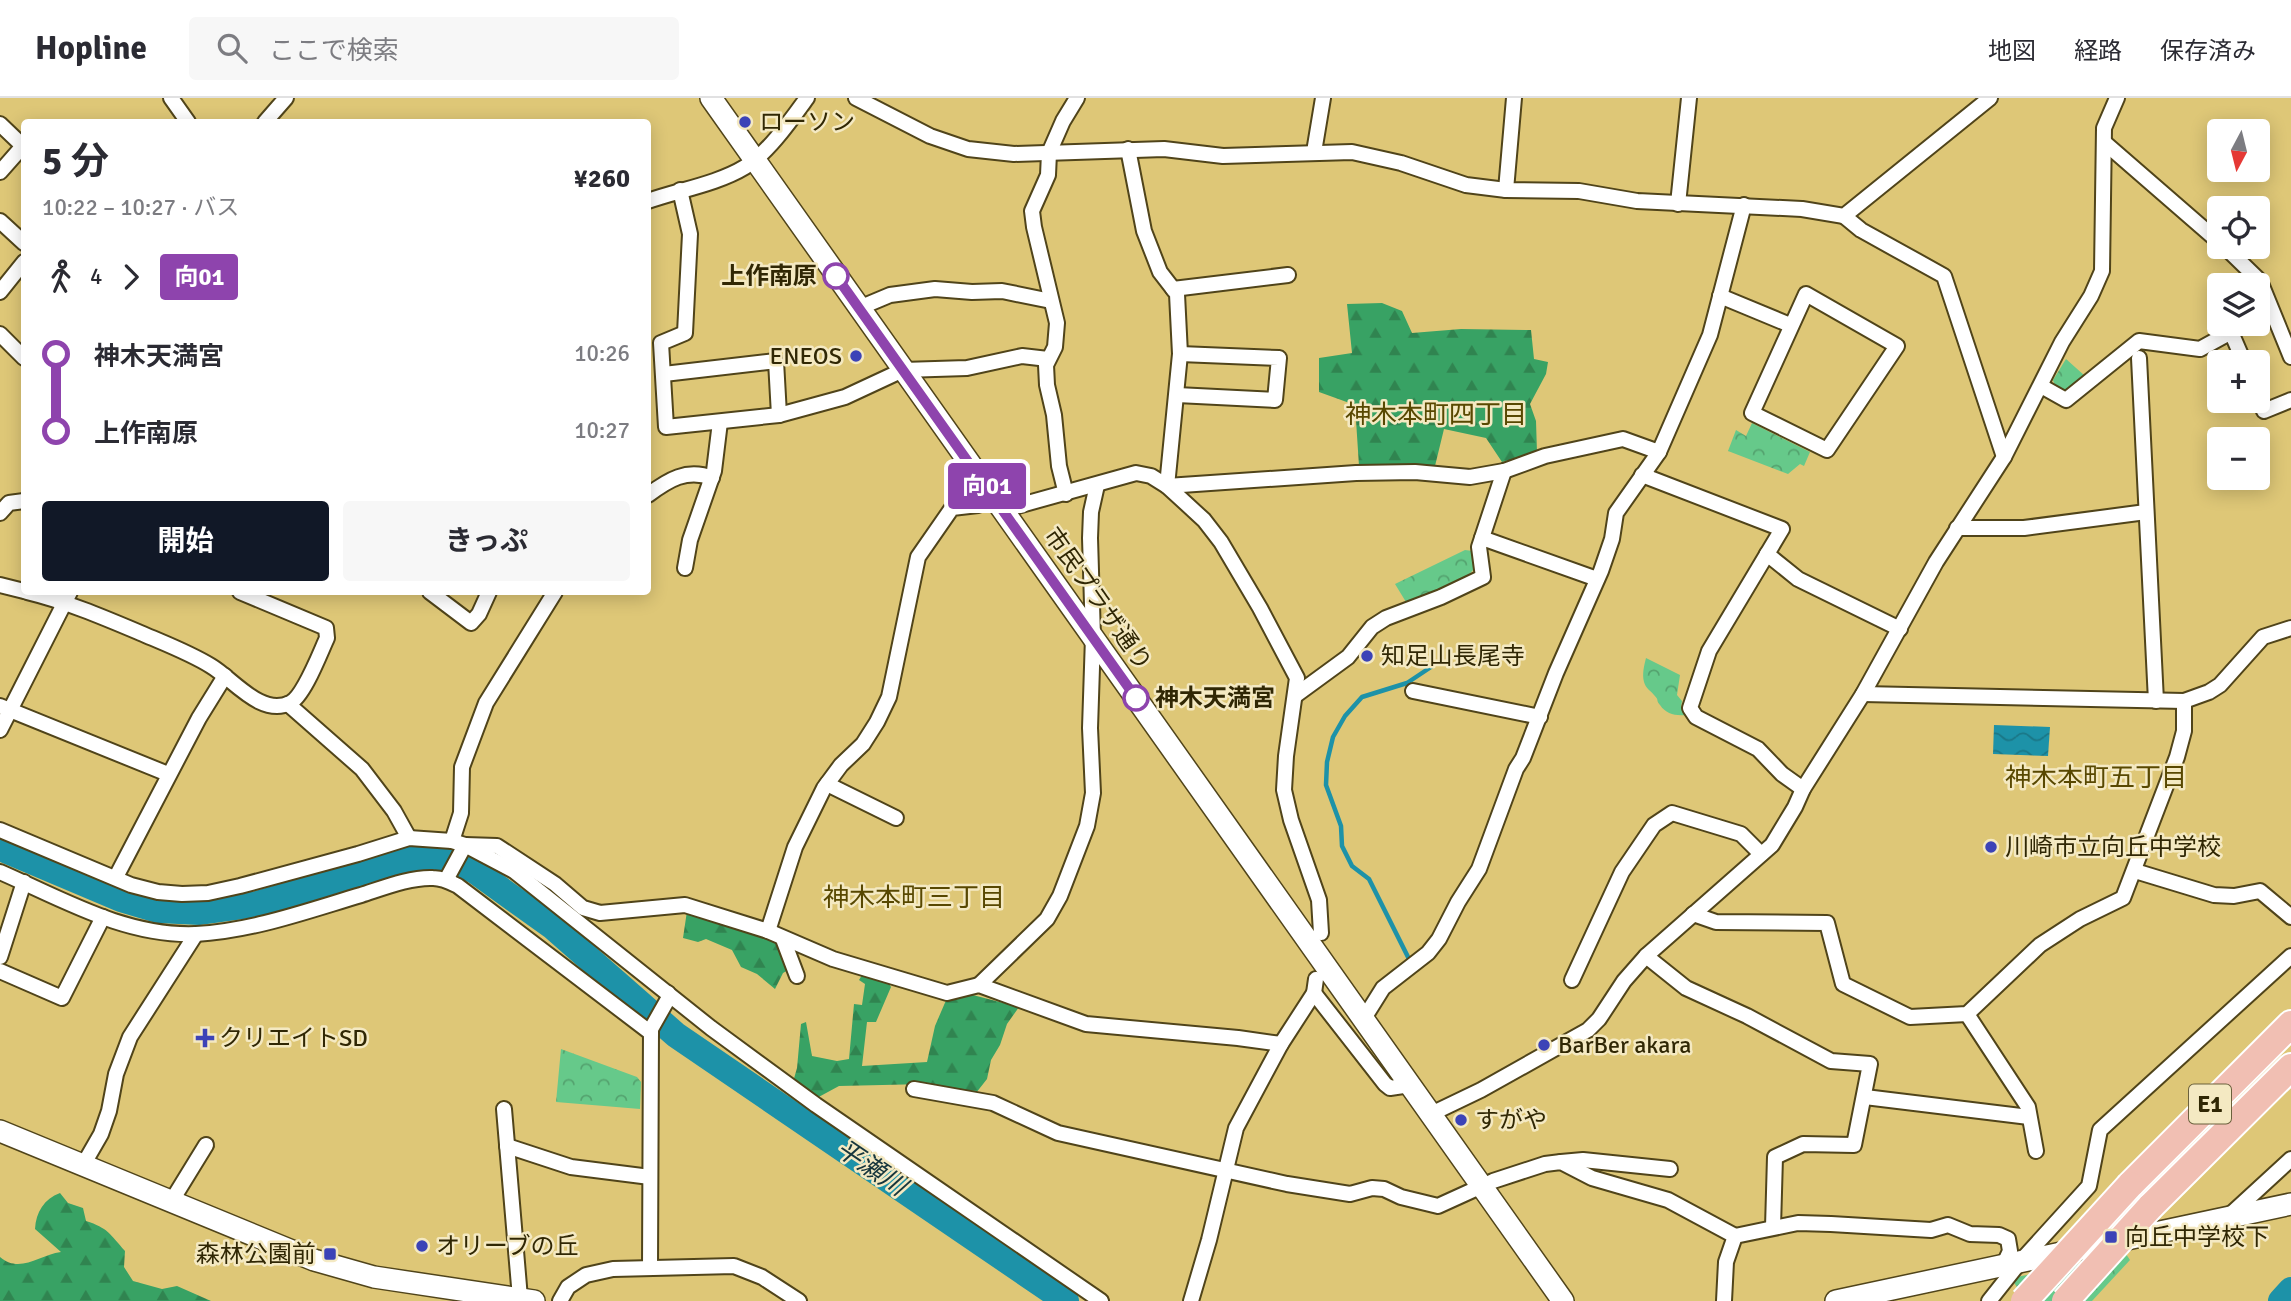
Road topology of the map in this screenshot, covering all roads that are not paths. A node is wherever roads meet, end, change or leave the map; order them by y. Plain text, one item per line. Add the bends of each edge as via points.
1 (171, 98) edge
2 (286, 98) edge
3 (711, 98) edge
4 (807, 98) edge
5 (856, 98) edge
6 (1077, 98) edge
7 (1323, 98) edge
8 (1514, 98) edge
9 (1689, 98) edge
10 (1990, 98) edge
11 (2117, 98) edge
12 (186, 119) edge
13 (268, 119) edge
14 (0, 124) edge
15 (2105, 143) junction
16 (21, 144) edge
17 (1128, 149) junction
18 (21, 150) edge
19 (1314, 152) junction
20 (1049, 153) junction
21 (755, 159) junction
22 (0, 172) edge
23 (680, 190) junction
24 (1506, 190) junction
25 (651, 200) edge
26 (1678, 204) junction
27 (1744, 205) junction
28 (1844, 216) junction
29 (0, 221) edge
30 (2207, 232) edge
31 (21, 240) edge
32 (2237, 259) edge
33 (21, 266) edge
34 (1288, 275) dead end
35 (1173, 289) junction
36 (0, 292) edge
37 (1720, 296) junction
38 (1051, 301) junction
39 (859, 308) junction
40 (1790, 325) junction
41 (0, 334) edge
42 (2239, 350) edge
43 (1181, 354) junction
44 (21, 355) edge
45 (2291, 357) edge
46 (2139, 358) dead end
47 (1048, 359) junction
48 (903, 370) junction
49 (664, 374) junction
50 (2042, 386) junction
51 (1177, 395) junction
52 (2291, 400) edge
53 (2270, 409) edge
54 (779, 415) junction
55 (720, 422) junction
56 (1659, 452) junction
57 (2004, 457) junction
58 (1504, 471) junction
59 (1642, 475) junction
60 (712, 478) junction
61 (1097, 485) junction
62 (1167, 486) junction
63 (651, 493) edge
64 (1066, 494) junction
65 (21, 501) edge
66 (998, 503) junction
67 (2146, 512) junction
68 (0, 513) edge
69 (1957, 528) junction
70 (1482, 538) junction
71 (1767, 554) junction
72 (685, 568) dead end
73 (1597, 579) junction
74 (0, 586) edge
75 (21, 590) edge
76 (247, 595) edge
77 (434, 595) edge
78 (488, 595) edge
79 (553, 595) edge
80 (68, 596) edge
81 (2291, 628) edge
82 (1900, 629) junction
83 (1093, 637) junction
84 (225, 676) junction
85 (1413, 691) dead end
86 (1863, 694) junction
87 (1296, 695) junction
88 (2156, 701) junction
89 (2184, 701) junction
90 (288, 704) junction
91 (6, 708) edge
92 (1540, 717) junction
93 (0, 730) edge
94 (169, 774) junction
95 (827, 784) junction
96 (1803, 789) junction
97 (896, 818) dead end
98 (0, 830) edge
99 (409, 838) junction
100 (459, 846) junction
101 (1761, 854) junction
102 (2134, 871) junction
103 (0, 872) edge
104 (449, 876) junction
105 (116, 877) junction
106 (24, 882) junction
107 (1693, 914) junction
108 (103, 917) junction
109 (2291, 917) edge
110 (768, 931) junction
111 (1321, 933) dead end
112 (197, 934) junction
113 (783, 939) junction
114 (1, 952) edge
115 (1646, 956) junction
116 (2291, 956) edge
117 (0, 971) edge
118 (797, 976) dead end
119 (1573, 980) dead end
120 (979, 985) junction
121 (668, 996) junction
122 (1967, 1013) junction
123 (1363, 1020) junction
124 (2291, 1024) edge
125 (651, 1031) junction
126 (1281, 1044) junction
127 (2291, 1068) edge
128 (1410, 1085) junction
129 (914, 1089) dead end
130 (1865, 1097) junction
131 (504, 1109) dead end
132 (1431, 1114) junction
133 (2029, 1117) junction
134 (0, 1131) edge
135 (206, 1145) dead end
136 (507, 1146) junction
137 (2036, 1151) dead end
138 (2291, 1159) edge
139 (1561, 1162) junction
140 (82, 1167) junction
141 (1225, 1168) junction
142 (1670, 1169) dead end
143 (650, 1177) junction
144 (1481, 1187) junction
145 (170, 1202) junction
146 (2291, 1204) edge
147 (2227, 1218) junction
148 (1773, 1227) junction
149 (1735, 1236) junction
150 (650, 1267) junction
151 (2009, 1270) junction
152 (527, 1300) edge
153 (560, 1301) edge
154 (800, 1301) edge
155 (1101, 1301) edge
156 (1191, 1301) edge
157 (1563, 1301) edge
158 (1724, 1301) edge
159 (1836, 1301) edge
160 (1989, 1301) edge
161 (2017, 1301) edge
162 (2024, 1301) edge
163 (2065, 1301) edge

1 - 12 street
2 - 13 street
3 - 21 street, 市民プラザ通り
4 - 21 street
5 - 20 street via 930,136 968,149
6 - 20 street
7 - 19 street
8 - 24 street
9 - 26 street
10 - 28 street
11 - 15 street via 2104,128
14 - 16 street
15 - 30 street
15 - 50 street via 2102,271
17 - 19 street via 1223,156
17 - 20 street
17 - 35 street via 1144,231 1160,272
18 - 22 street
19 - 24 street via 1352,152 1466,185
20 - 38 street via 1048,174 1032,211
21 - 23 street via 733,172
21 - 39 street, 市民プラザ通り
23 - 25 street
23 - 49 street via 690,234 685,333 661,343
24 - 26 street via 1579,191
26 - 27 street
27 - 28 street
27 - 37 street
28 - 57 street via 1944,276
29 - 31 street
32 - 45 street via 2260,281
33 - 36 street
34 - 35 street
35 - 43 street
37 - 40 street
37 - 56 street via 1710,335
38 - 39 street via 1002,291 935,289 890,295
38 - 47 street via 1055,347
39 - 48 street, 市民プラザ通り
40 - 40 street via 1806,294 1896,346 1827,450 1752,413
41 - 44 street
42 - 50 street via 2231,332 2200,349 2139,341 2066,400
43 - 51 street
43 - 51 street via 1279,358 1275,400
46 - 67 street
47 - 48 street via 1022,356 967,368
47 - 64 street
48 - 54 street via 845,397
48 - 66 street, 市民プラザ通り
49 - 54 street via 776,360
49 - 55 street via 666,427
50 - 57 street
51 - 62 street
52 - 53 street
54 - 55 street
55 - 60 street
56 - 58 street via 1623,439 1545,456
56 - 59 street
57 - 69 street
58 - 62 street via 1470,477 1403,472
58 - 70 street
59 - 71 street via 1782,528
59 - 73 street via 1616,513
60 - 63 street via 698,472
60 - 72 street
61 - 62 street via 1136,473
61 - 64 street
61 - 83 street via 1091,512
62 - 87 street via 1221,542 1297,678
64 - 66 street
65 - 68 street via 9,503
66 - 83 street, 市民プラザ通り
66 - 95 street via 952,508 918,557 889,697 863,744
67 - 69 street via 2024,528
67 - 88 street
69 - 82 street
70 - 73 street
70 - 87 street via 1483,577 1386,618 1348,657
71 - 82 street via 1798,579
71 - 96 street via 1709,651 1690,708 1696,717 1758,749
73 - 92 street
74 - 75 street
76 - 90 street via 326,628 327,638 297,697
77 - 78 street via 471,623
79 - 100 street via 486,704 462,767
80 - 84 street
80 - 91 street
81 - 89 street via 2263,637 2220,685
82 - 86 street
83 - 120 street via 1093,793 1087,826 1047,919
83 - 123 street, 市民プラザ通り
84 - 90 street via 256,700
84 - 94 street
85 - 92 street
86 - 88 street
86 - 96 street
87 - 111 street via 1284,790 1319,900
88 - 89 street
89 - 102 street via 2184,731
90 - 99 street via 362,769
91 - 93 street
91 - 94 street
92 - 123 street via 1479,869 1451,921 1428,953 1383,988
94 - 105 street
95 - 97 street
95 - 110 street via 795,846
96 - 101 street via 1772,845
98 - 105 street
99 - 100 street
99 - 105 street via 208,893 159,892
100 - 104 street
100 - 110 street via 497,846 583,908 600,914 685,905
100 - 121 street via 514,871
101 - 107 street
101 - 119 street via 1741,834 1672,813 1654,825 1622,872
102 - 109 street via 2214,895 2260,891
102 - 122 street via 2123,898 2040,945
103 - 106 street
104 - 112 street via 401,883 265,923
104 - 125 street
106 - 108 street
106 - 114 street
107 - 115 street
107 - 122 street via 1716,922 1827,923 1843,984 1910,1017
108 - 112 street via 137,929
108 - 117 street via 62,998
110 - 113 street
112 - 140 street via 130,1037 116,1074 110,1111
113 - 118 street
113 - 120 street via 947,993
115 - 130 street via 1686,988 1831,1061 1870,1064
115 - 132 street via 1588,1030
116 - 151 street via 2100,1130 2089,1186
120 - 126 street via 1086,1024
121 - 125 street
121 - 155 street via 816,1105
122 - 133 street via 2028,1107
123 - 128 street, 市民プラザ通り
124 - 162 highway, E1, bridge via 2130,1185
125 - 143 street
126 - 128 street via 1315,986 1385,1084 1390,1088
126 - 141 street via 1236,1129
127 - 163 highway, E1, bridge via 2150,1207
128 - 132 street, 市民プラザ通り
129 - 141 street via 993,1103 1058,1133
130 - 133 street
130 - 148 street via 1854,1145 1803,1144 1775,1157
131 - 136 street
132 - 144 street, 市民プラザ通り
133 - 137 street
134 - 140 street
135 - 145 street
136 - 143 street via 571,1167
136 - 152 street
138 - 147 street
139 - 142 street
139 - 144 street
139 - 149 street via 1592,1178 1668,1200
140 - 145 street
141 - 144 street via 1350,1194 1384,1189 1438,1206
141 - 156 street
143 - 150 street
144 - 157 street, 市民プラザ通り
145 - 152 street via 314,1261 374,1277
146 - 147 street
147 - 151 street
148 - 149 street
148 - 151 street via 1798,1223 1931,1230 1948,1225 1970,1234 2008,1239
149 - 158 street via 1726,1262
150 - 153 street via 586,1275 568,1287
150 - 154 street via 734,1266
151 - 159 street
151 - 160 street
151 - 161 street

